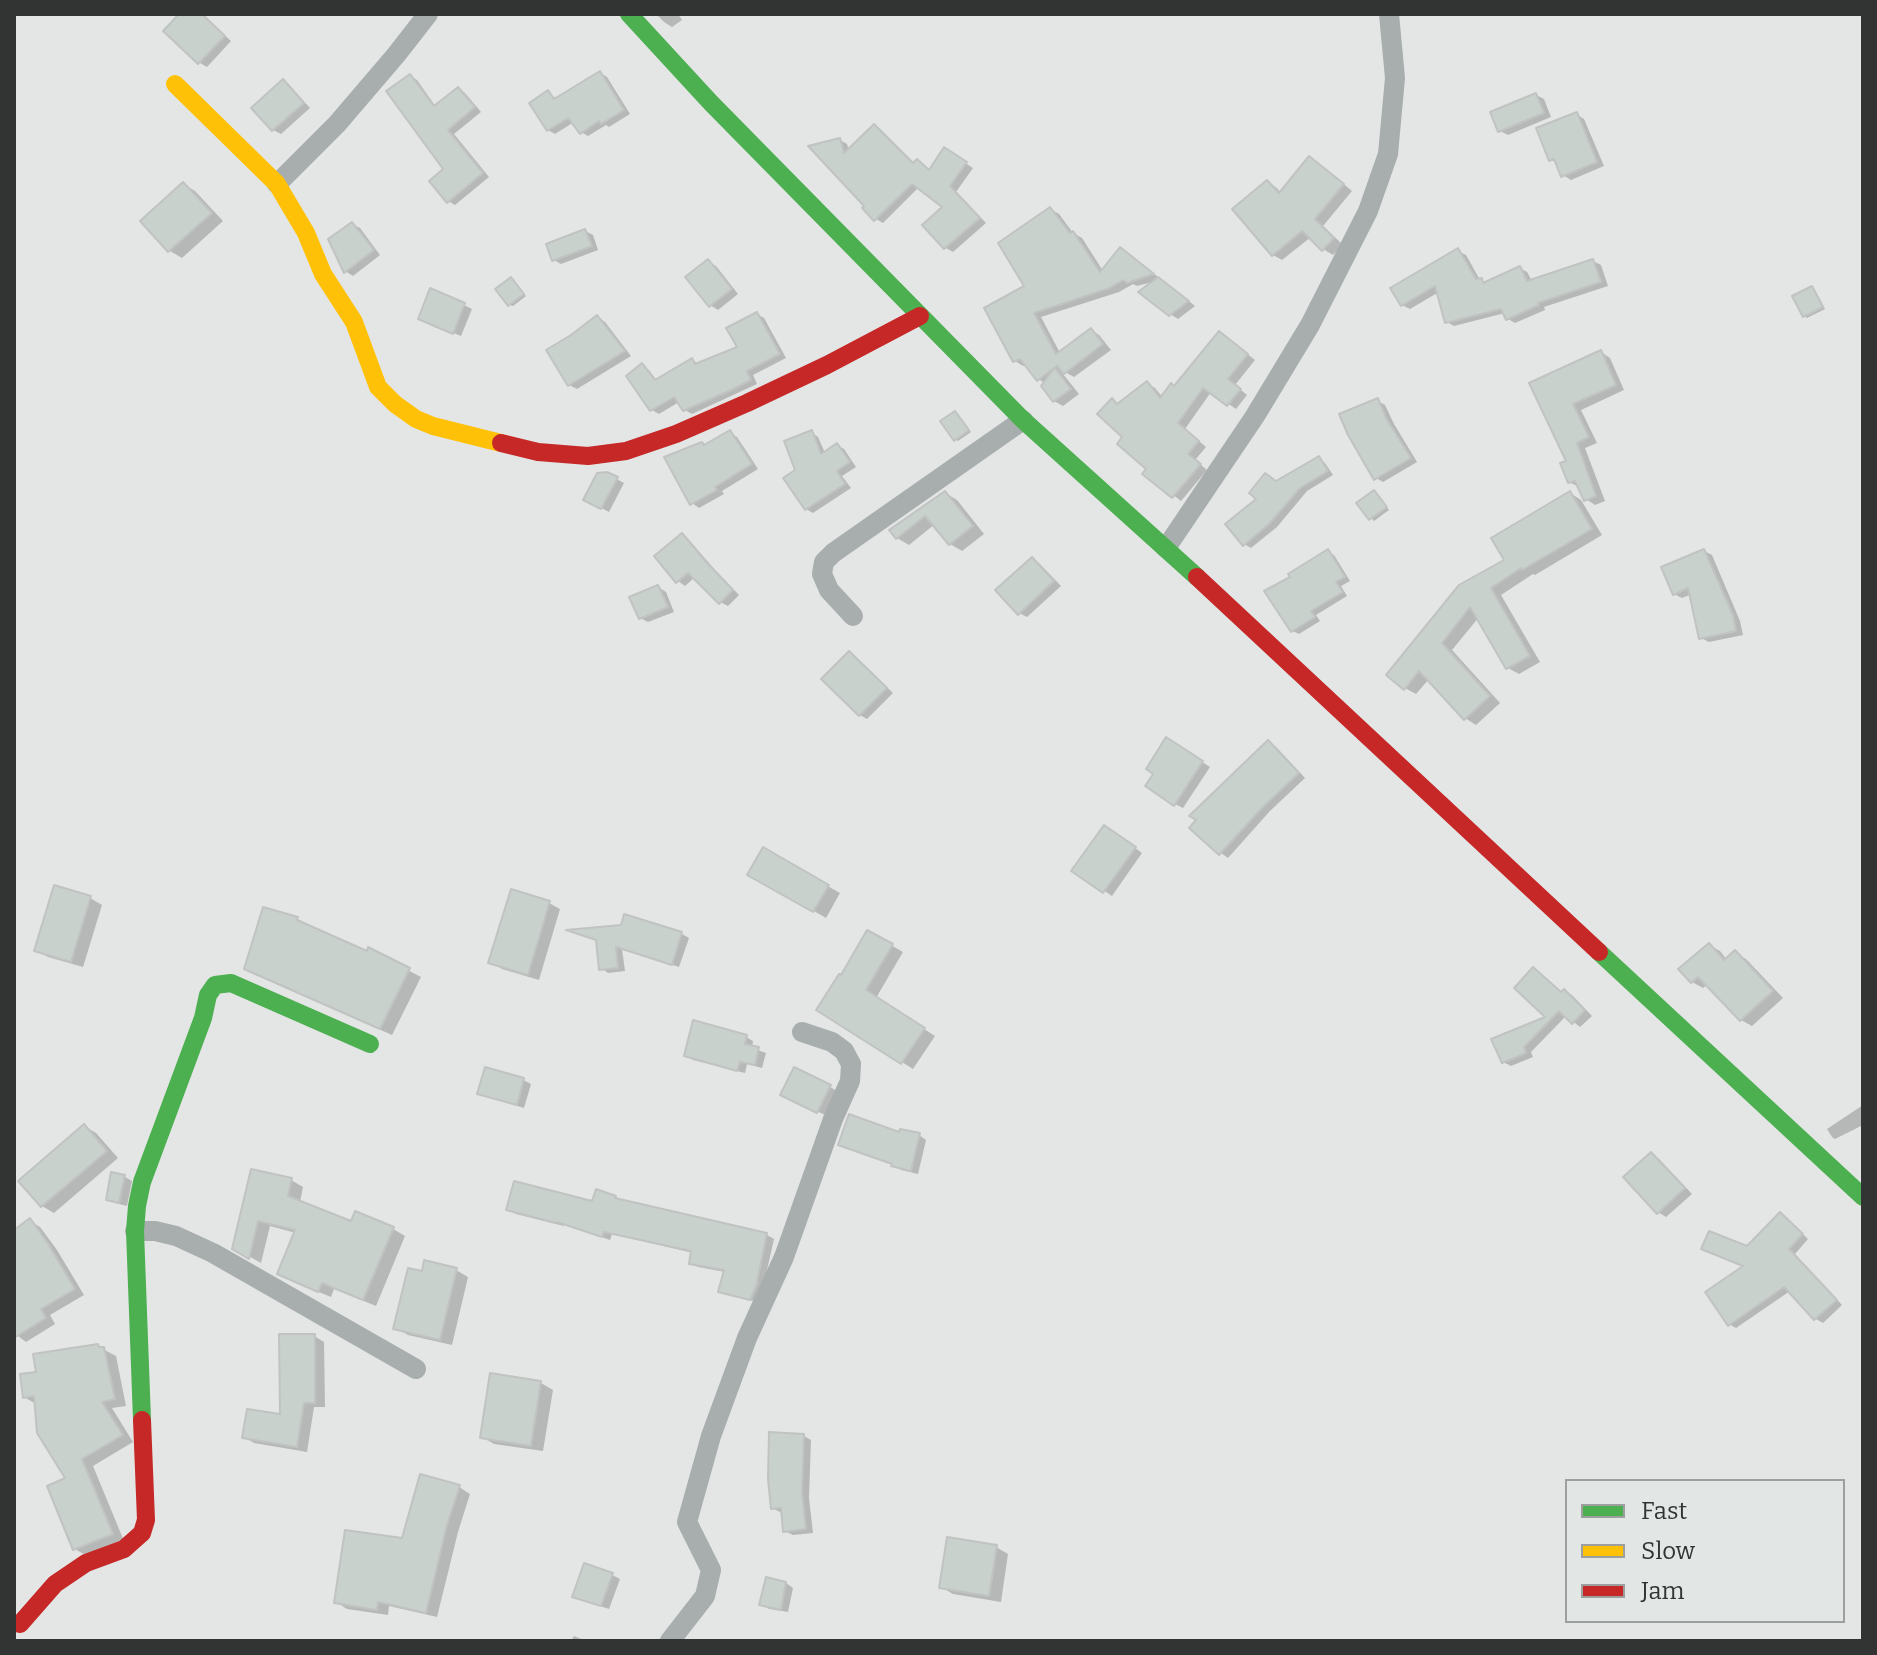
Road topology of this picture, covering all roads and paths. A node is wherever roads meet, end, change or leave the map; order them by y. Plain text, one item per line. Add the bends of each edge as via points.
1 (428, 14) edge
2 (629, 14) edge
3 (1389, 14) edge
4 (175, 84) dead end
5 (277, 184) junction
6 (920, 316) junction
7 (1023, 420) junction
8 (1166, 548) junction
9 (853, 616) dead end
10 (802, 1032) dead end
11 (370, 1044) dead end
12 (1863, 1197) edge
13 (135, 1231) junction
14 (416, 1369) dead end
15 (21, 1627) edge
16 (670, 1641) edge

1 - 5 street via 337,124
2 - 6 street
3 - 8 street via 1395,78 1388,154 1368,211 1302,338
4 - 5 street
5 - 6 street via 354,322 378,387 416,419 433,426 538,452 588,456 626,451 676,434
6 - 7 street
7 - 8 street
7 - 9 street via 824,562 822,574 829,590
8 - 12 street
10 - 16 street via 844,1051 851,1064 850,1081 711,1436 687,1522 711,1570 705,1596
11 - 13 street via 231,983 215,985 142,1182
13 - 14 street via 176,1236 213,1253
13 - 15 street via 146,1520 142,1533 124,1549 86,1563 55,1584

